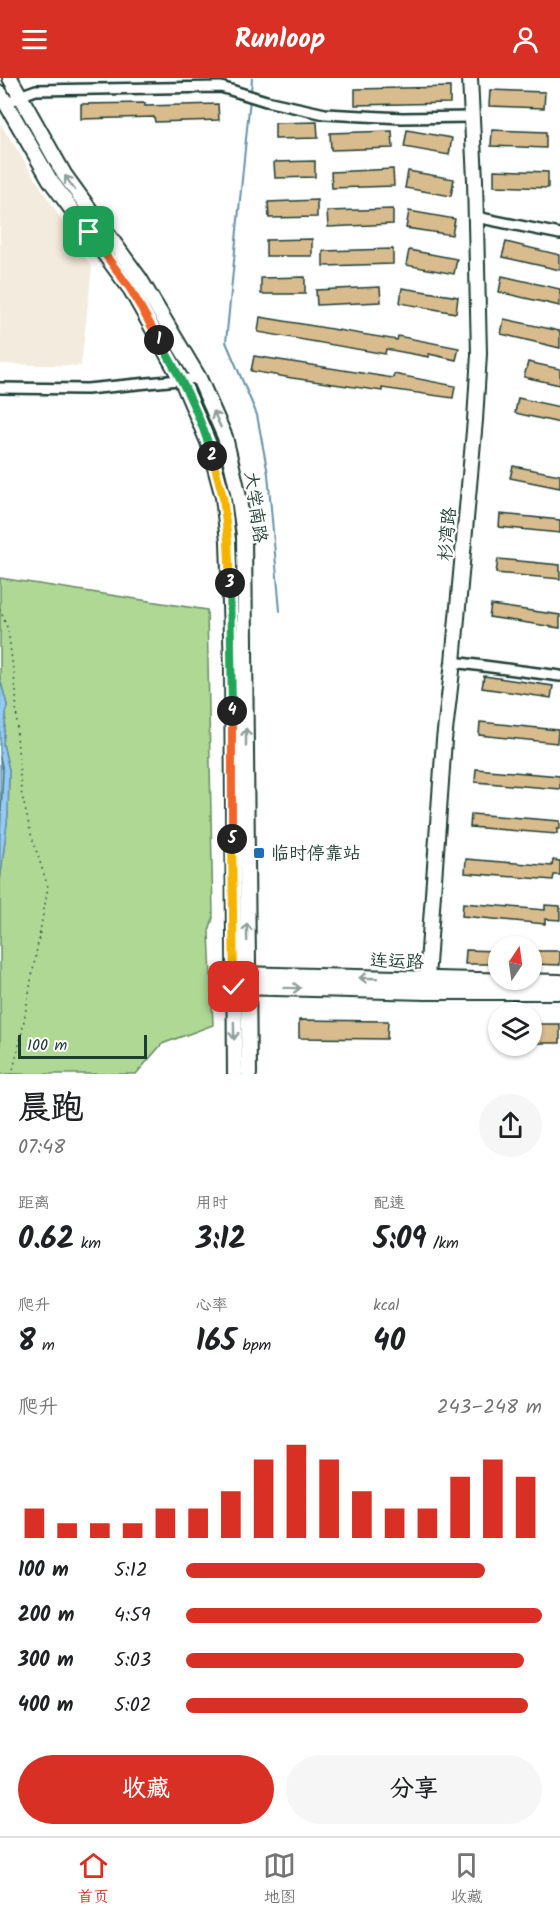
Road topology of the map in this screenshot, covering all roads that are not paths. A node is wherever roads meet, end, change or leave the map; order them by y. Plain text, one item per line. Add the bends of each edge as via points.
1 (10, 78) edge
2 (470, 78) edge
3 (18, 96) junction
4 (3, 99) edge
5 (472, 117) junction
6 (476, 217) junction
7 (560, 234) edge
8 (199, 378) junction
9 (182, 381) junction
10 (0, 388) edge
11 (453, 662) junction
12 (560, 676) edge
13 (241, 981) junction
14 (560, 982) edge
15 (426, 986) junction
16 (560, 992) edge
17 (235, 1074) edge
18 (249, 1074) edge

1 - 3 main road, 大学南路
2 - 5 main road, 杉湾路
3 - 4 street
3 - 5 street via 36,90 221,87 325,114
8 -> 3 main road, 大学南路 via 140,279 64,174
4 - 9 main road, 大学南路 via 50,180 131,290
5 - 6 main road, 杉湾路
6 - 7 street
6 - 11 main road, 杉湾路 via 479,354
8 - 9 street
13 -> 8 main road, 大学南路 via 244,535 225,437
9 - 10 street via 87,389
9 - 13 main road, 大学南路 via 208,442 223,497 228,541
11 - 12 street
11 - 15 main road, 杉湾路
13 - 15 main road, 连运路
13 -> 17 main road, 大学南路
13 - 18 main road, 大学南路
14 - 15 main road, 连运路
15 - 16 main road, 连运路

